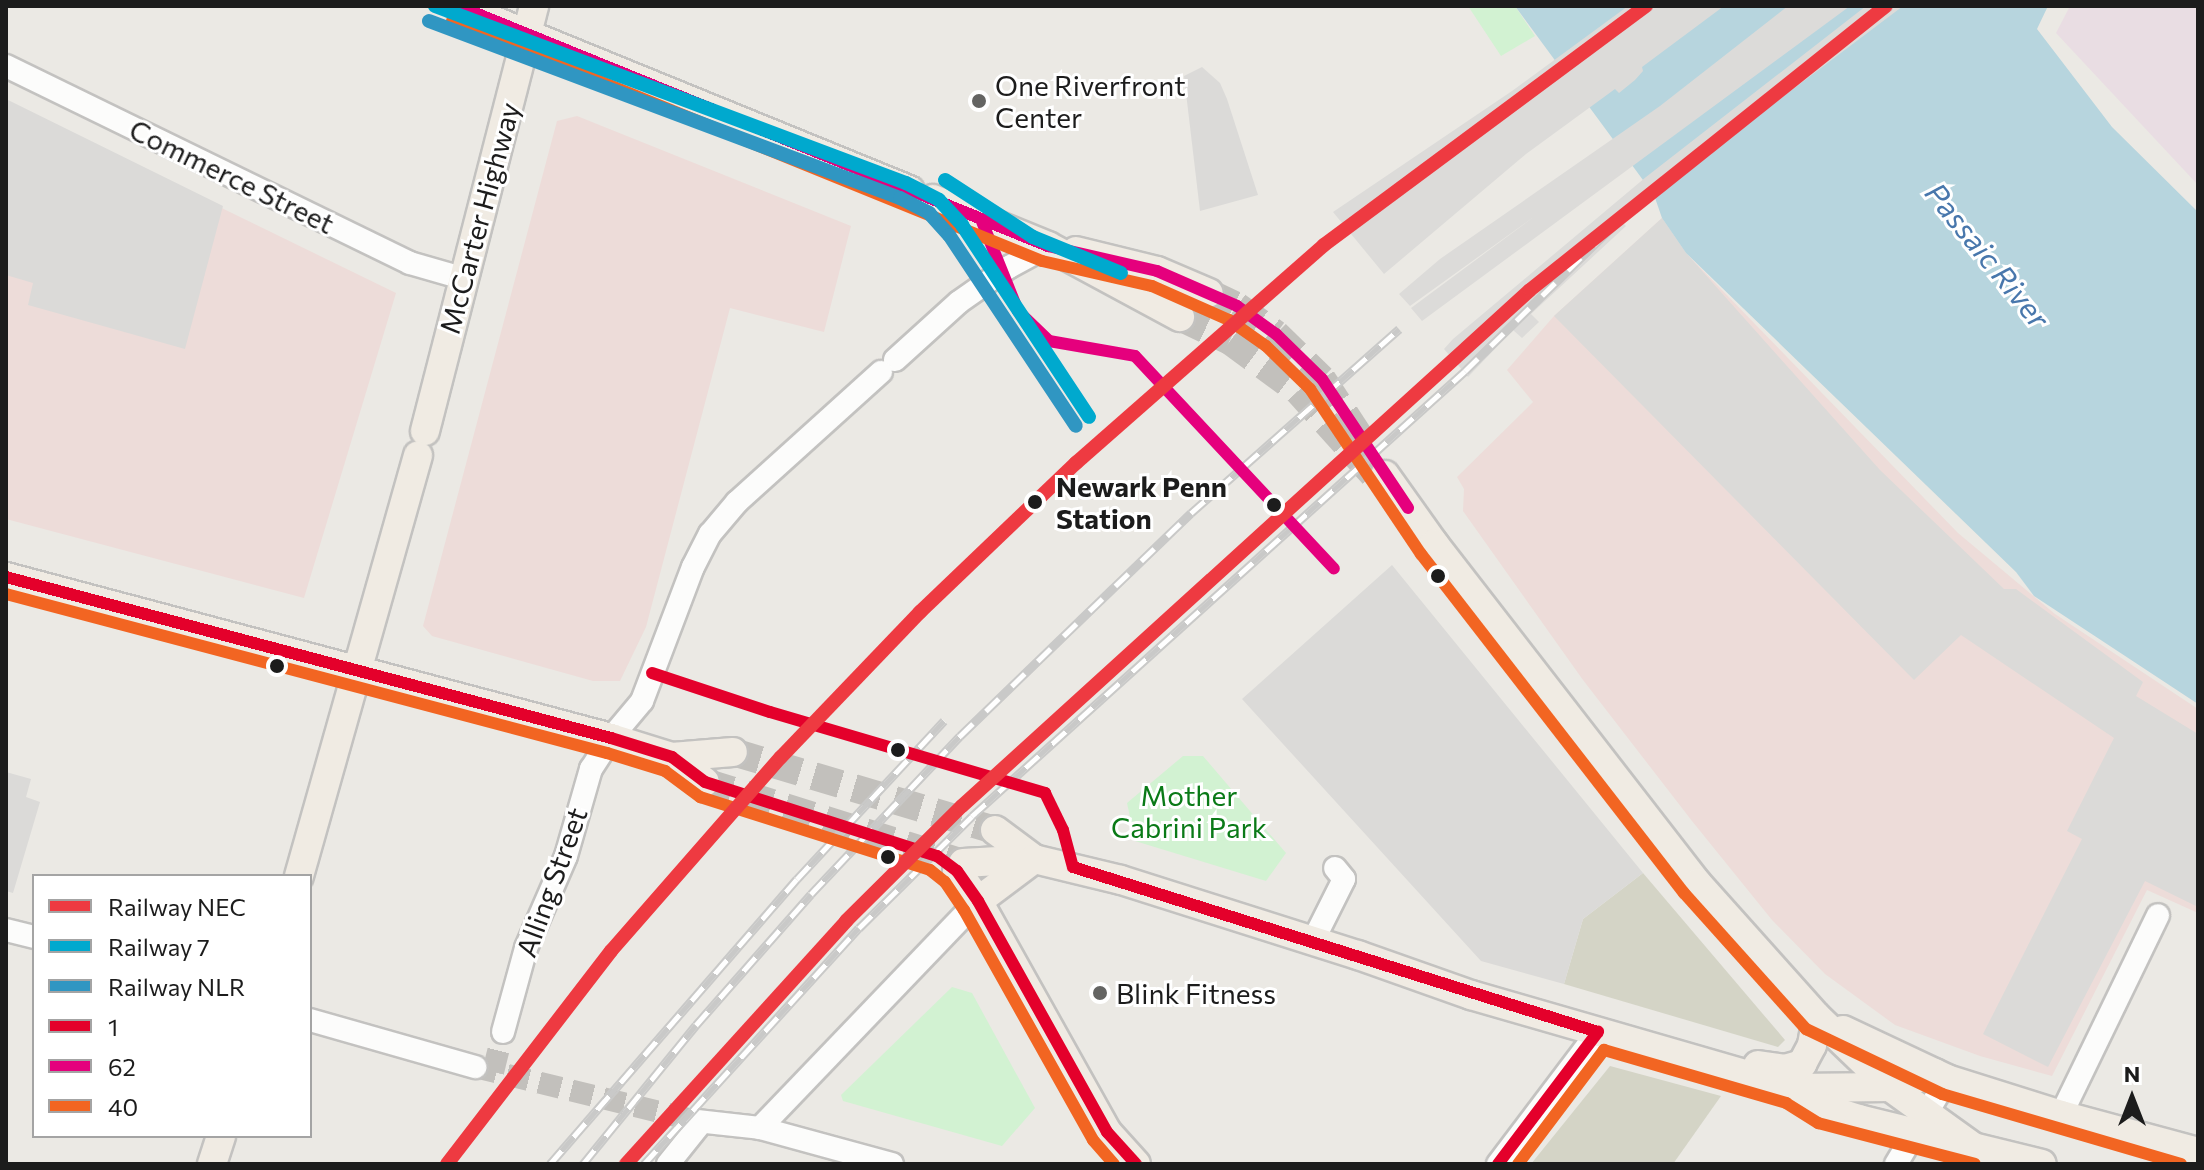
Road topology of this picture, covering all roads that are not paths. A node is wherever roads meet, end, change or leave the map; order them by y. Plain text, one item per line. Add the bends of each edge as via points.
1 (458, 6) edge
2 (534, 6) edge
3 (526, 36) junction
4 (6, 66) edge
5 (1048, 246) junction
6 (462, 278) junction
7 (1209, 293) tunnel mouth
8 (1180, 317) tunnel mouth
9 (1382, 478) tunnel mouth
10 (6, 577) edge
11 (357, 672) junction
12 (611, 738) junction
13 (733, 752) tunnel mouth
14 (672, 757) junction
15 (705, 782) tunnel mouth
16 (995, 830) tunnel mouth
17 (1034, 859) junction
18 (1335, 868) dead end
19 (300, 874) edge
20 (978, 901) junction
21 (2158, 915) dead end
22 (6, 930) edge
23 (32, 936) edge
24 (1313, 941) junction
25 (1817, 1017) junction
26 (312, 1021) edge
27 (503, 1032) tunnel mouth
28 (1598, 1032) junction
29 (475, 1067) tunnel mouth
30 (1732, 1070) junction
31 (1941, 1076) junction
32 (1890, 1087) junction
33 (1793, 1088) junction
34 (2061, 1115) junction
35 (1922, 1123) junction
36 (760, 1128) junction
37 (220, 1138) edge
38 (2196, 1151) edge
39 (212, 1164) edge
40 (668, 1164) edge
41 (892, 1164) edge
42 (1136, 1164) edge
43 (1498, 1164) edge
44 (1896, 1164) edge
45 (2042, 1164) edge

1 - 3 main road
2 - 3 main road, McCarter Highway
3 - 5 main road
3 - 6 main road, McCarter Highway
4 - 6 street, Commerce Street via 410,263
5 - 7 main road via 1157,271
5 - 8 main road
5 - 12 street, Alling Street via 959,302 737,502 710,534 693,567 642,701
6 - 11 main road, McCarter Highway
9 - 25 main road via 1697,883
10 - 11 main road
11 - 12 main road
11 - 19 main road, McCarter Highway
12 - 14 main road
12 - 27 street, Alling Street via 587,781 566,856 526,948
13 - 14 main road
14 - 15 main road
16 - 17 main road
17 - 20 main road
17 - 20 main road via 960,867
17 - 24 main road via 1121,880
18 - 24 street via 1344,879
20 - 36 street
20 - 42 main road via 1107,1132
21 - 34 street
22 - 23 street
24 - 28 main road
25 - 30 main road via 1802,1064
25 - 31 main road
25 - 32 main road
26 - 29 street
28 - 30 main road
28 - 43 street
30 - 33 main road
31 - 32 main road
31 - 34 main road
31 - 35 street
32 - 33 main road
32 - 35 main road
33 - 35 main road via 1823,1108
34 - 38 main road
35 - 44 street
35 - 45 main road via 1975,1148
36 - 40 street via 699,1122
36 - 41 street
37 - 39 main road

